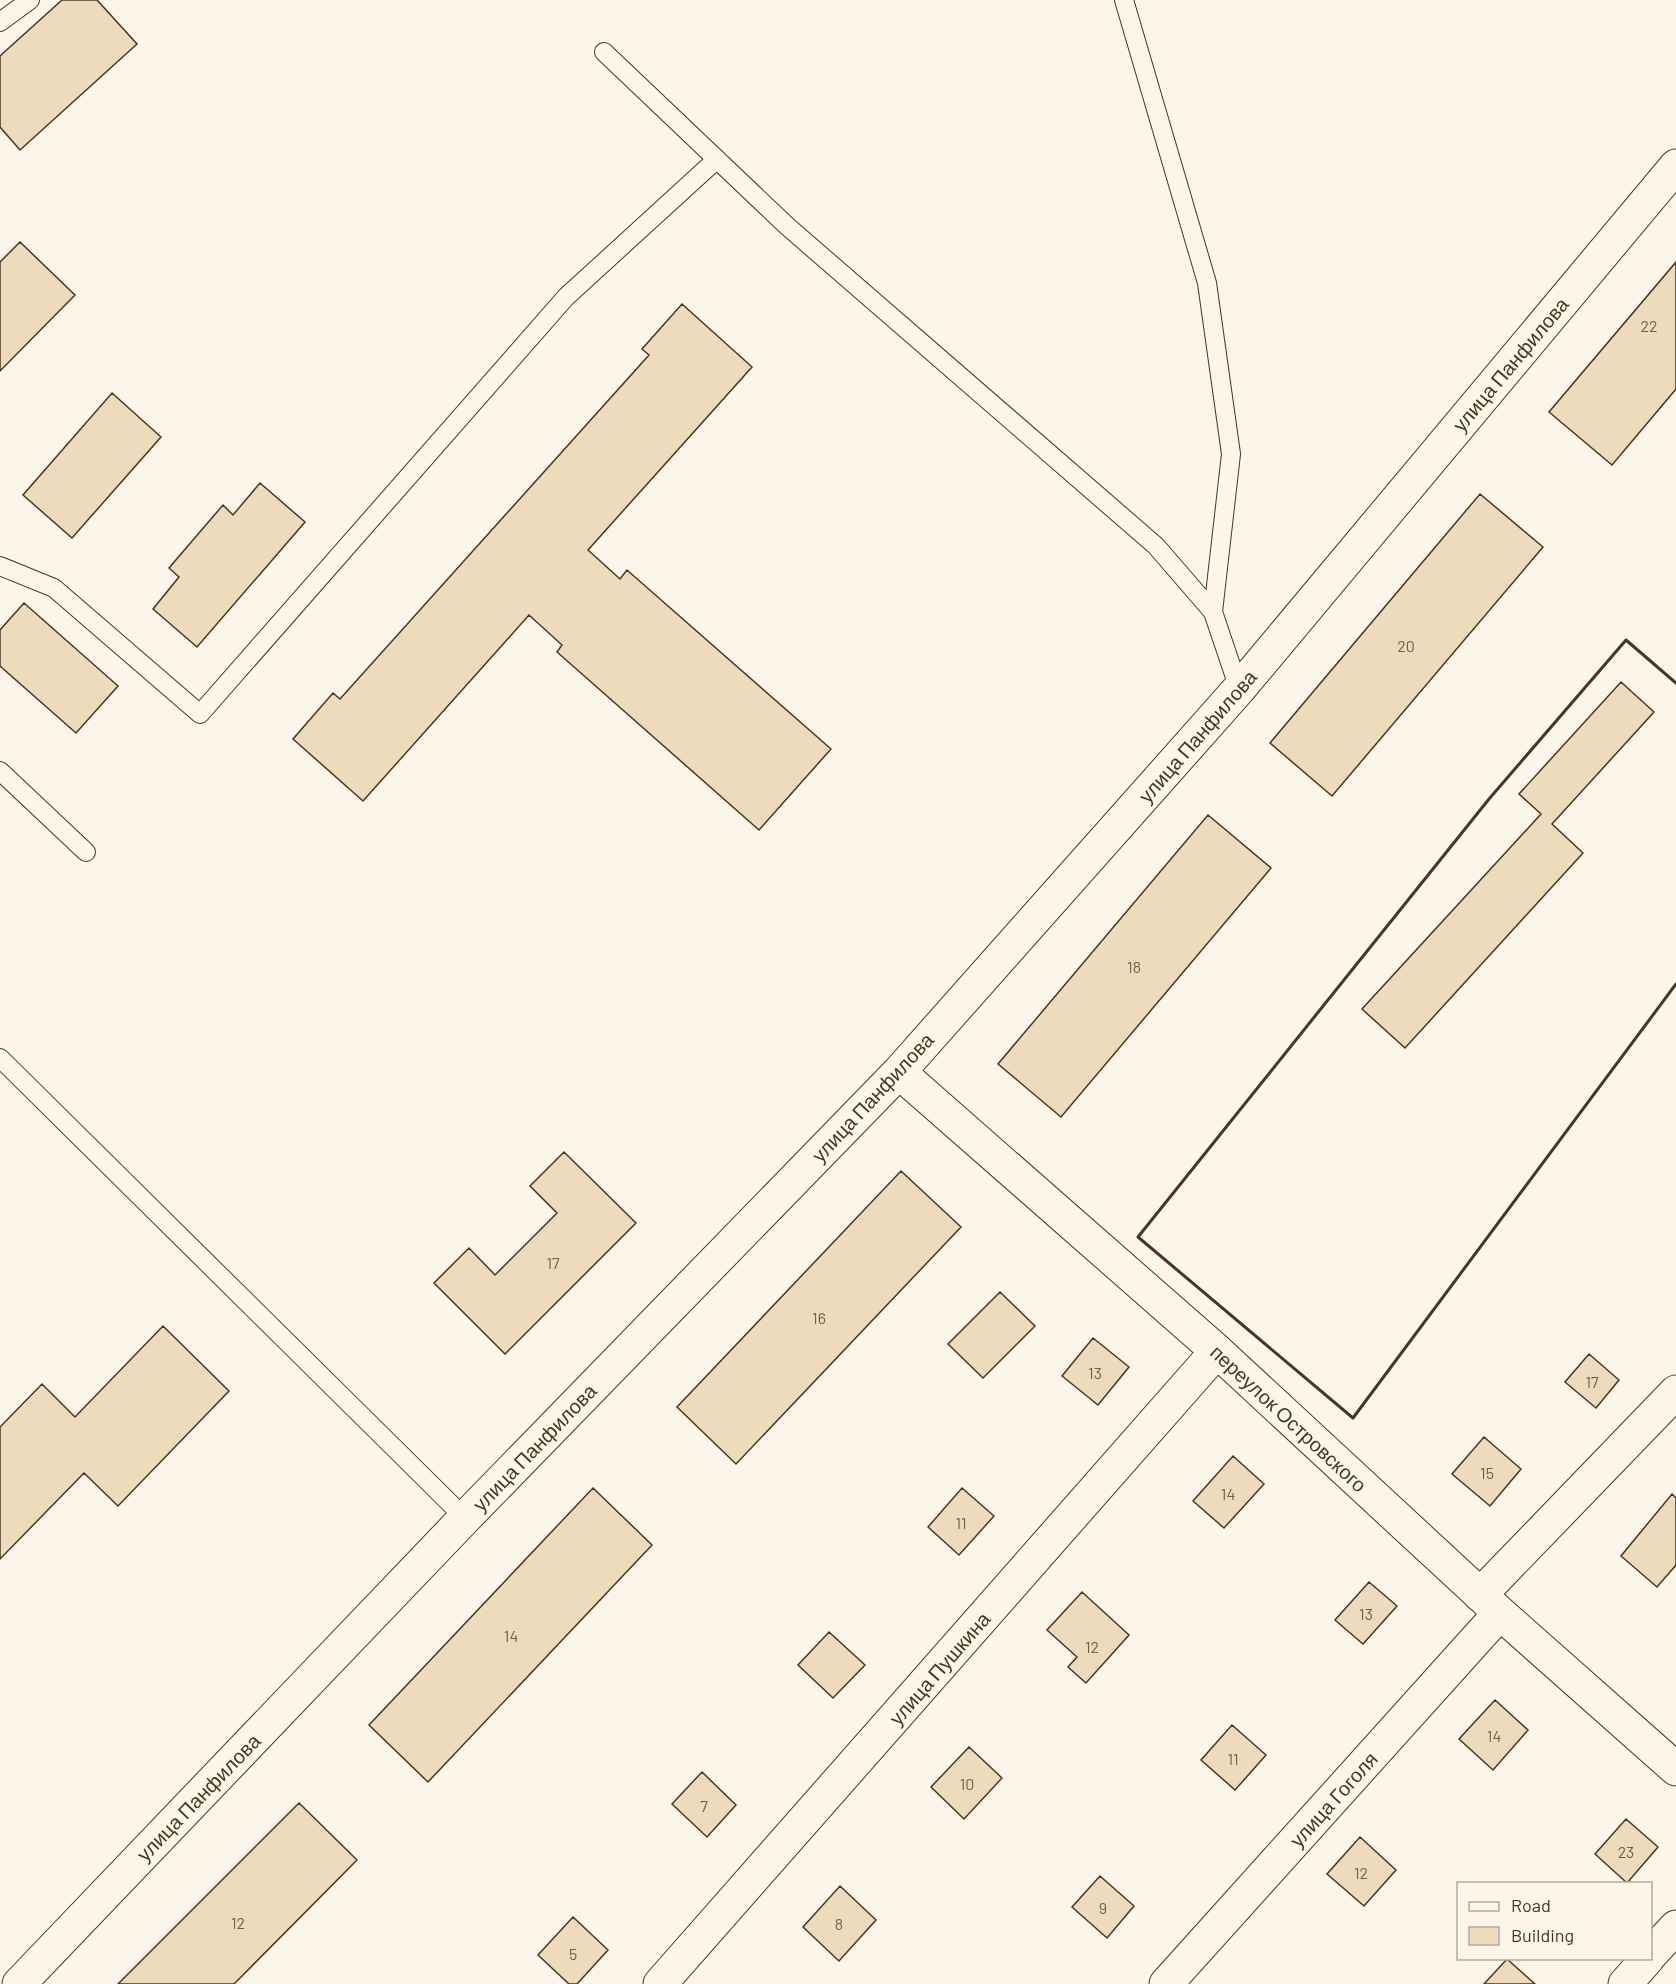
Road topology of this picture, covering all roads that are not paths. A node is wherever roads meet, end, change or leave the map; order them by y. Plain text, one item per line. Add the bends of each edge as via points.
1 (30, 0) edge
2 (1124, 0) edge
3 (0, 22) edge
4 (604, 52) dead end
5 (717, 159) junction
6 (1676, 166) edge
7 (0, 566) edge
8 (1213, 612) junction
9 (1239, 688) junction
10 (0, 771) edge
11 (86, 852) dead end
12 (0, 1059) edge
13 (899, 1072) junction
14 (1217, 1351) junction
15 (1676, 1392) edge
16 (465, 1518) junction
17 (1490, 1604) junction
18 (1676, 1769) edge
19 (1676, 1927) edge
20 (1652, 1954) edge
21 (1646, 1960) edge
22 (20, 1984) edge
23 (660, 1984) edge
24 (1166, 1984) edge
25 (1625, 1984) edge

1 - 3 lane
2 - 8 lane via 1209,294 1231,454
4 - 5 lane
5 - 7 lane via 566,297 200,714 54,588
5 - 8 lane via 787,226 1156,546
6 - 9 street, улица Панфилова
8 - 9 lane
9 - 13 street, улица Панфилова
10 - 11 lane
12 - 16 lane
13 - 14 street, переулок Островского
13 - 16 street, улица Панфилова
14 - 17 street, переулок Островского
14 - 23 street, улица Пушкина
15 - 17 street, улица Гоголя
16 - 22 street, улица Панфилова
17 - 18 street, переулок Островского
17 - 24 street, улица Гоголя
19 - 20 street
21 - 25 street

